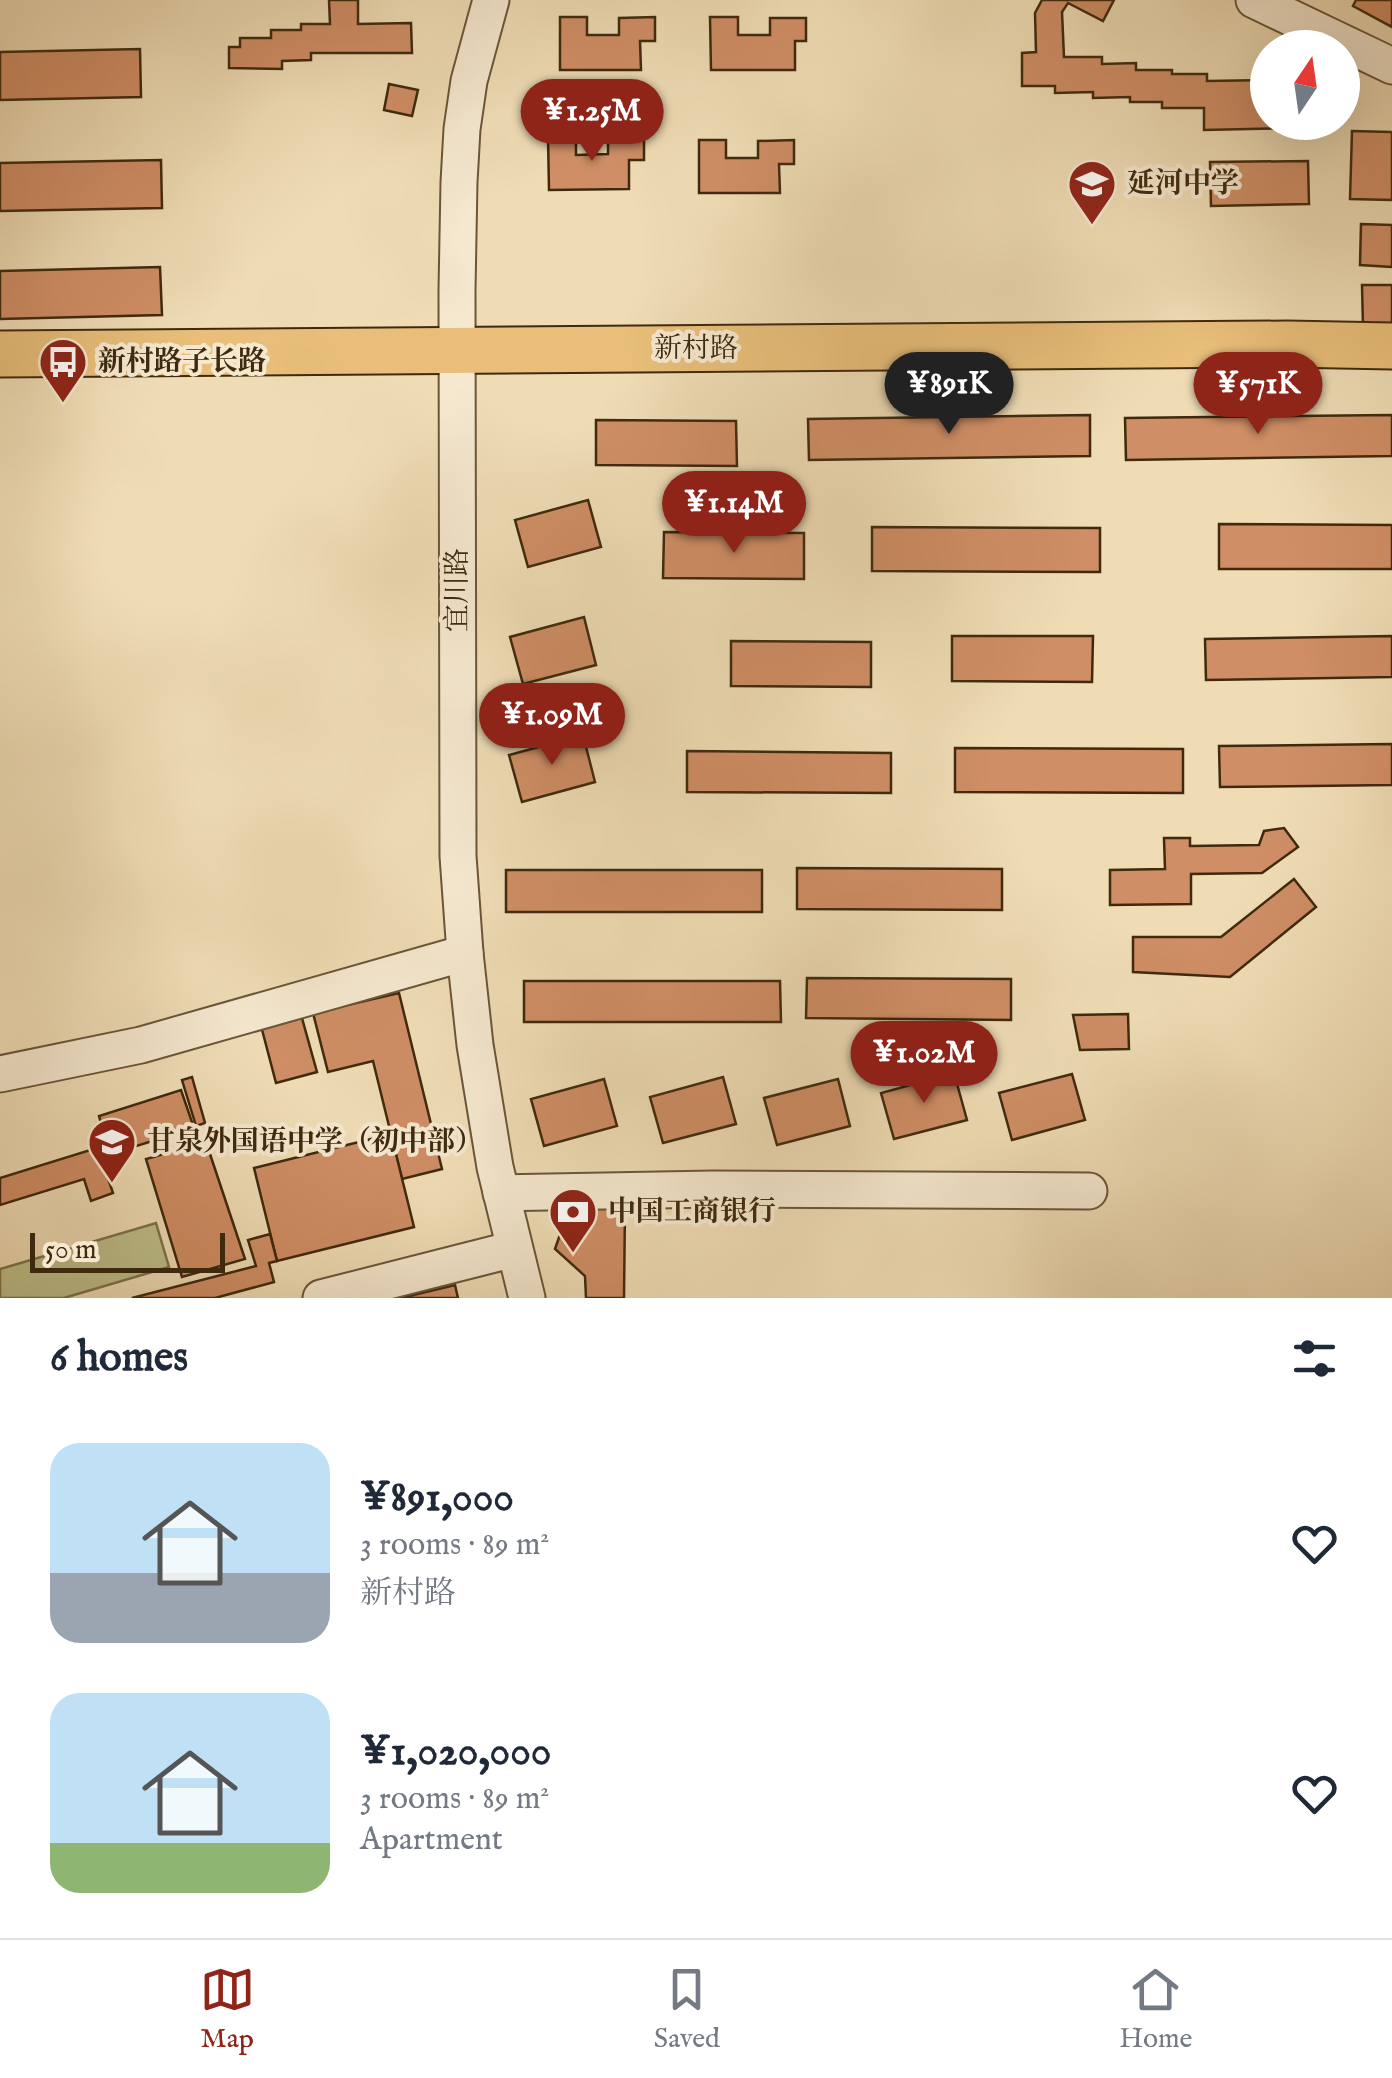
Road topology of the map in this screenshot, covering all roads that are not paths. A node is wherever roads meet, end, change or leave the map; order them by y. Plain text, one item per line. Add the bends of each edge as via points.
1 (491, 0) edge
2 (1254, 0) edge
3 (1392, 66) edge
4 (1392, 346) edge
5 (457, 351) junction
6 (0, 354) edge
7 (465, 953) junction
8 (0, 1074) edge
9 (1090, 1191) dead end
10 (500, 1193) junction
11 (514, 1249) junction
12 (377, 1291) edge
13 (320, 1298) edge
14 (527, 1298) edge

1 - 5 street, 宜川路 via 462,129
2 - 3 street
4 - 5 main road, 新村路
5 - 6 main road, 新村路
5 - 7 street, 宜川路 via 458,856
7 - 8 street via 140,1045
7 - 10 street, 宜川路
9 - 10 street
10 - 11 street, 宜川路
11 - 12 street
11 - 14 street, 宜川路
12 - 13 street

